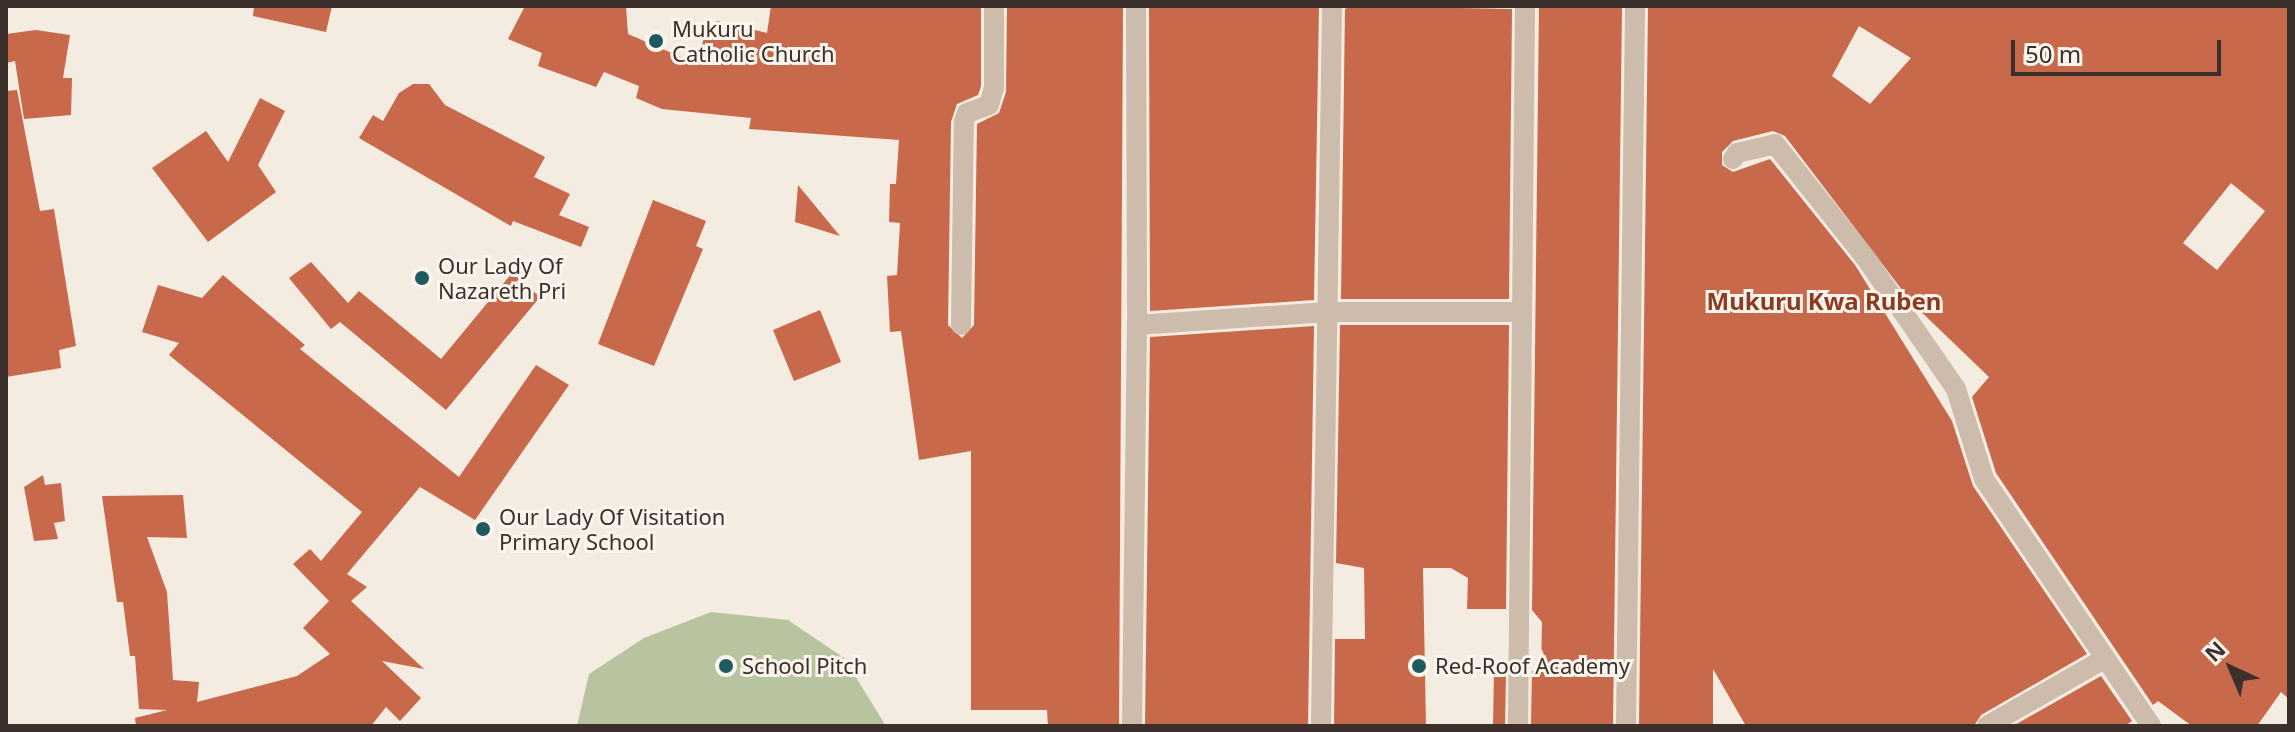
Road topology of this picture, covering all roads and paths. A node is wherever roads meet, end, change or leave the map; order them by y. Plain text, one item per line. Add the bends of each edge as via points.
1 (994, 6) edge
2 (1136, 6) edge
3 (1332, 6) edge
4 (1525, 6) edge
5 (1635, 6) edge
6 (1733, 159) dead end
7 (1329, 312) junction
8 (1522, 312) junction
9 (961, 325) dead end
10 (1137, 325) junction
11 (2104, 659) junction
12 (1132, 725) edge
13 (1321, 726) edge
14 (1518, 726) edge
15 (1626, 726) edge
16 (1987, 726) edge
17 (2151, 726) edge

1 - 9 street via 994,88 989,105 967,113 964,122
2 - 10 street
3 - 7 street
4 - 8 street
5 - 15 street
6 - 11 street via 1737,153 1775,144 1865,257 1956,389 1984,479
7 - 8 street
7 - 10 street
7 - 13 street
8 - 14 street
10 - 12 street
11 - 16 street
11 - 17 street

